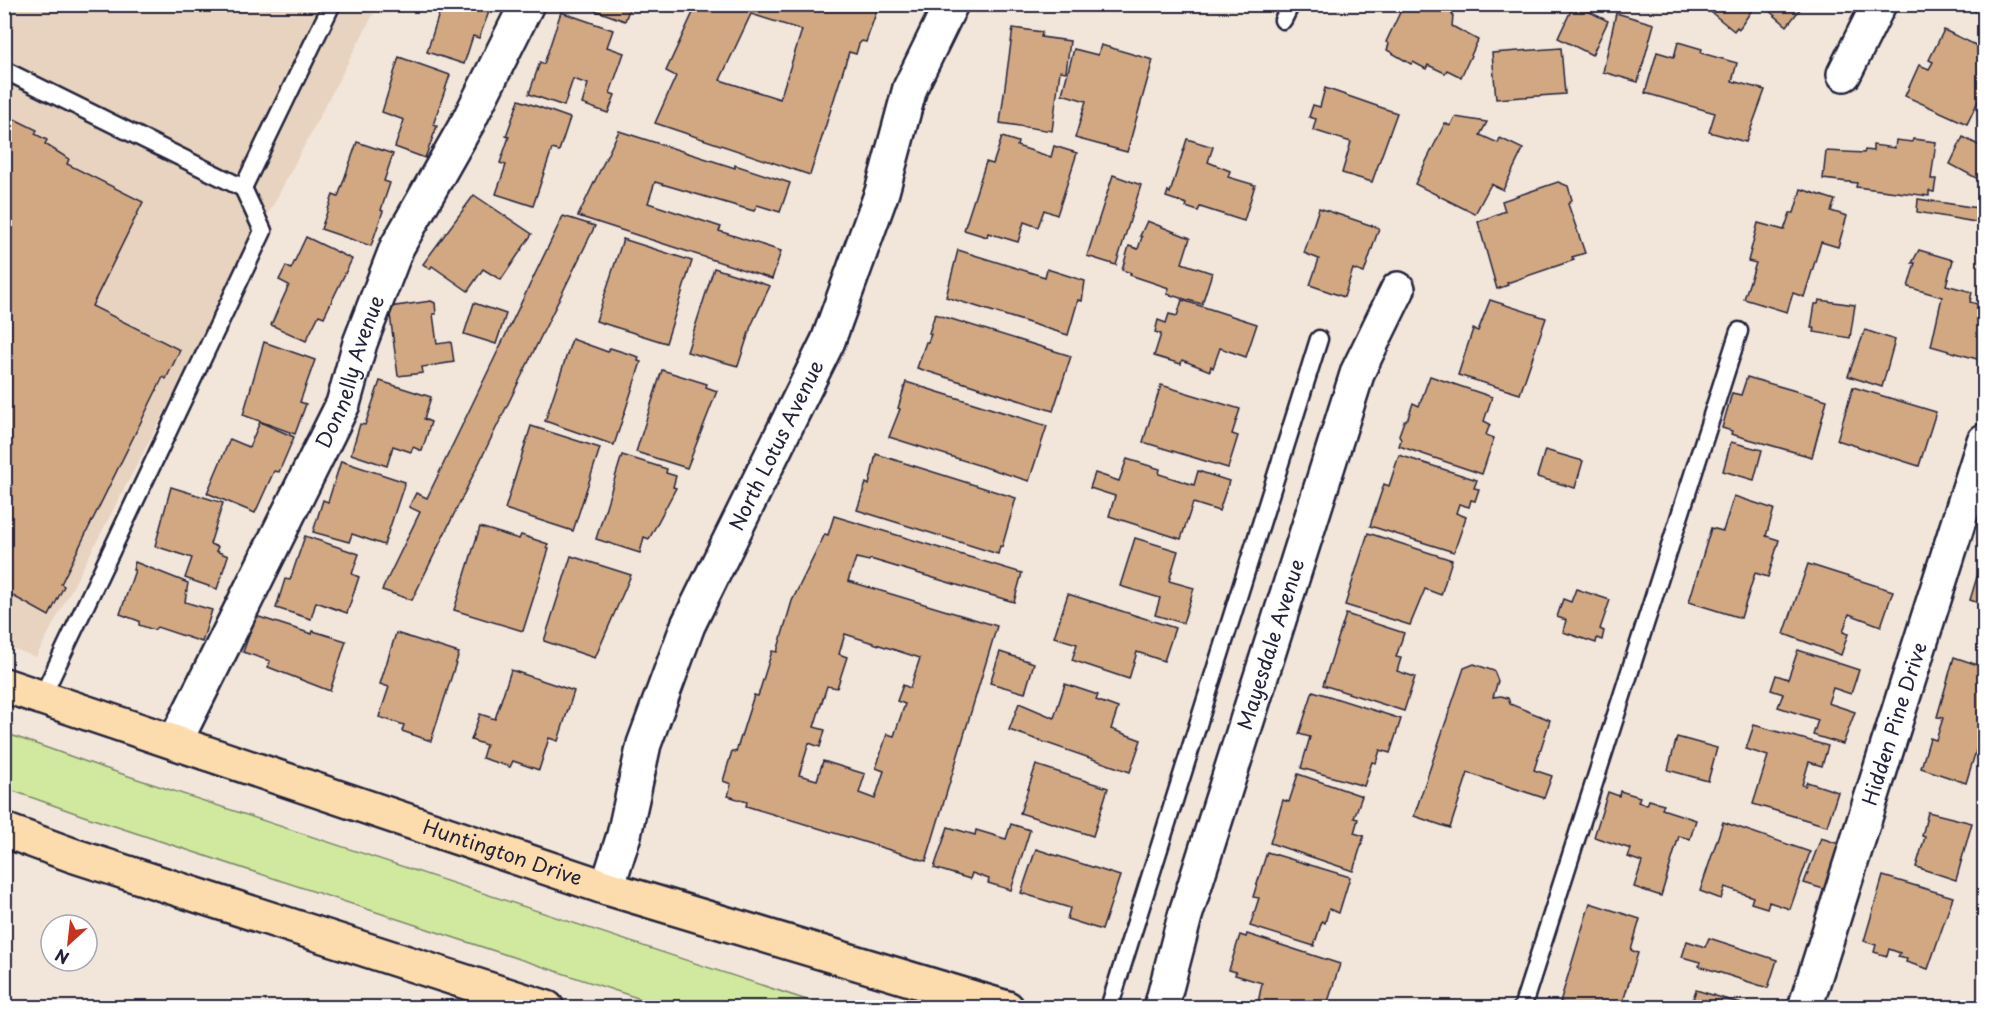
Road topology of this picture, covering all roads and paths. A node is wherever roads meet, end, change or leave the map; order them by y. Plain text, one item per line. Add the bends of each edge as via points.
1 (332, 4) edge
2 (527, 4) edge
3 (951, 4) edge
4 (1879, 4) edge
5 (4, 70) edge
6 (1844, 74) dead end
7 (243, 188) junction
8 (1398, 289) dead end
9 (1739, 331) dead end
10 (1319, 339) dead end
11 (1984, 441) edge
12 (4, 685) edge
13 (42, 697) junction
14 (175, 742) junction
15 (4, 830) edge
16 (607, 888) junction
17 (548, 1008) edge
18 (1007, 1008) edge
19 (1109, 1008) edge
20 (1161, 1008) edge
21 (1522, 1008) edge
22 (1805, 1008) edge

1 - 7 lane
2 - 14 street, Donnelly Avenue via 468,122 397,247 360,343 343,404
3 - 16 street, North Lotus Avenue via 910,88 882,192 828,340 688,625 644,744 624,835
4 - 6 street
5 - 7 lane
7 - 13 lane via 263,231
8 - 20 street, Mayesdale Avenue via 1358,371 1185,916
9 - 21 lane
10 - 19 lane
11 - 22 street, Hidden Pine Drive
12 - 13 main road, Huntington Drive
13 - 14 main road, Huntington Drive
14 - 16 main road, Huntington Drive
15 - 17 main road
16 - 18 main road, Huntington Drive

